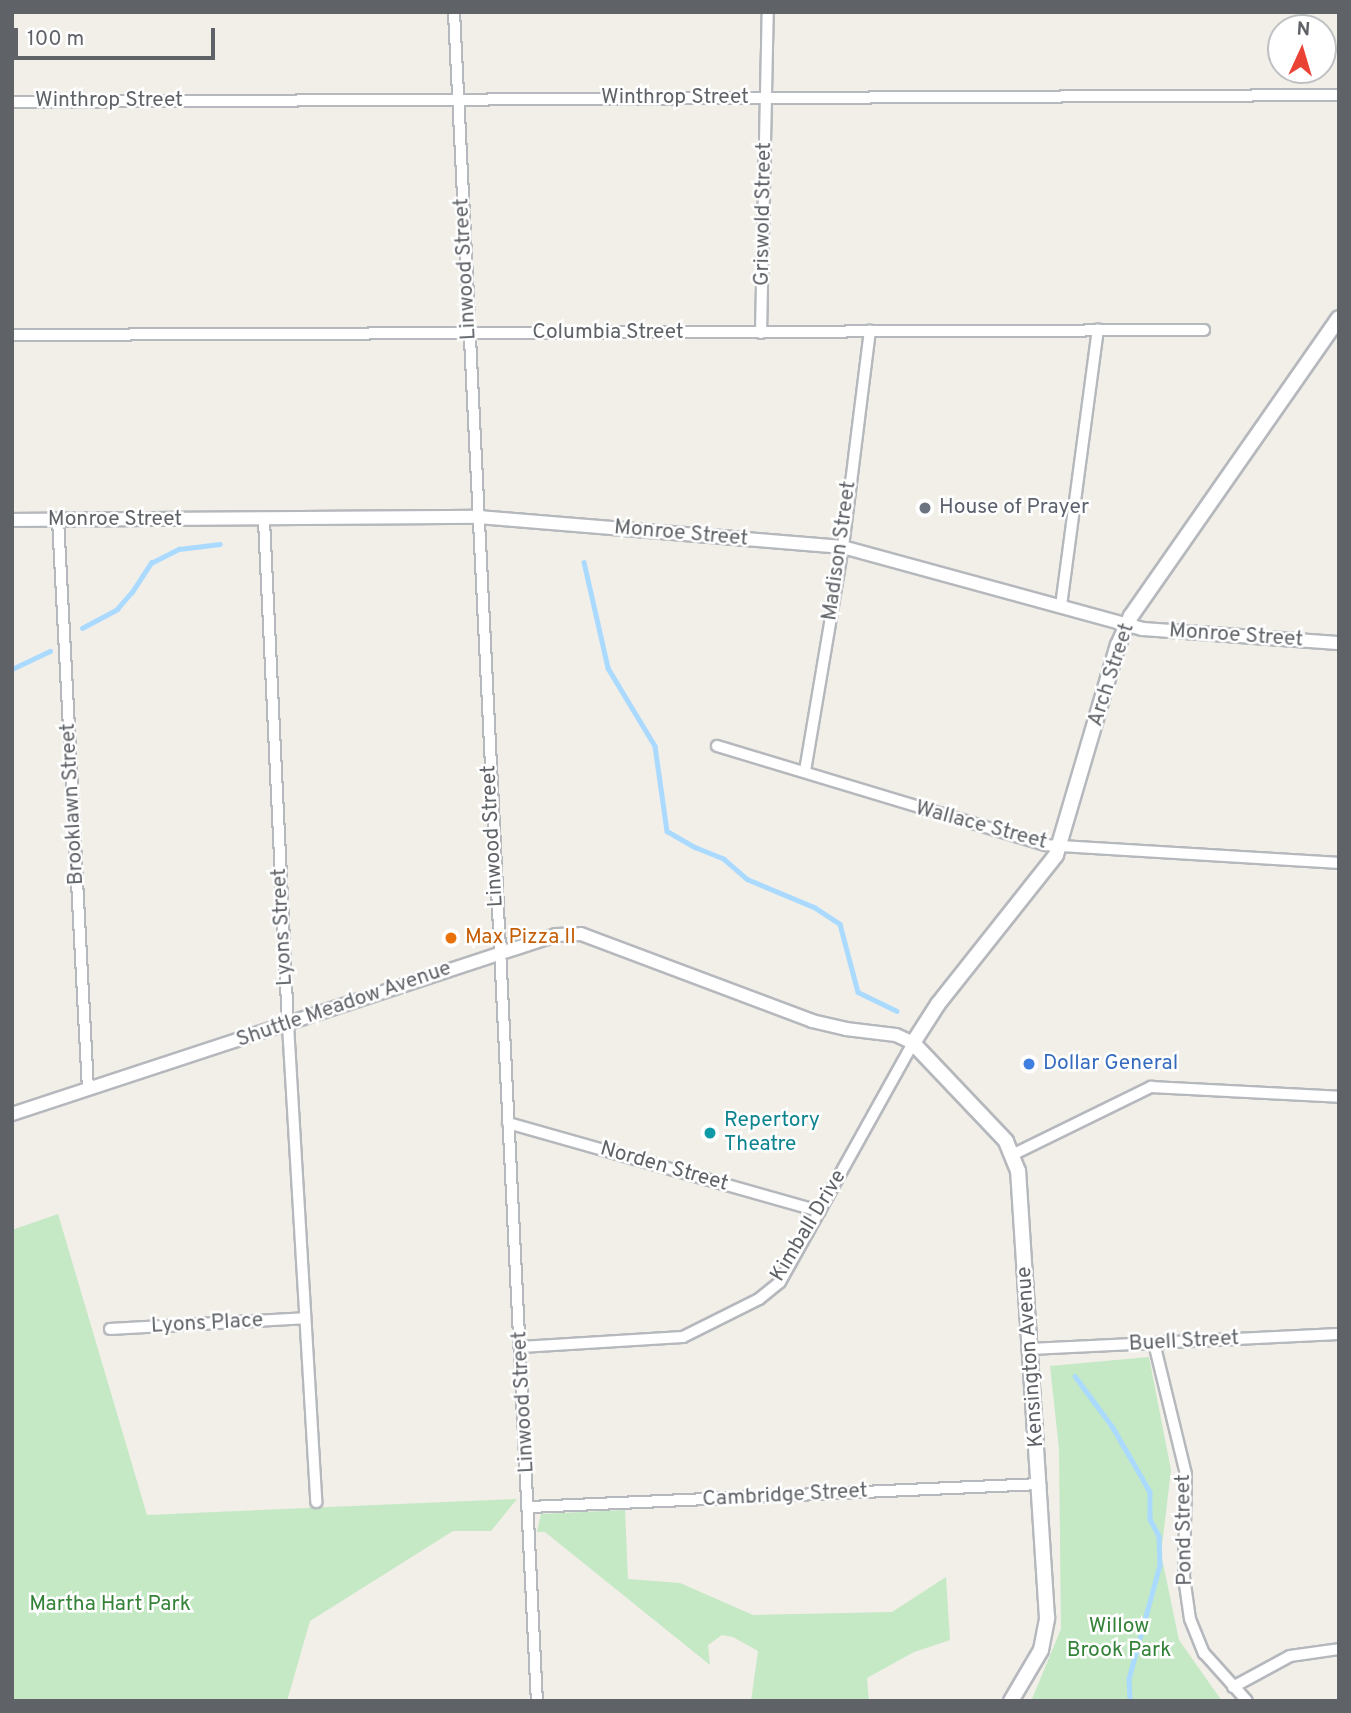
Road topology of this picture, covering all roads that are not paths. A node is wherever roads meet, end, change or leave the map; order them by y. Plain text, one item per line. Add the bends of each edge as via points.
1 (454, 12) edge
2 (768, 12) edge
3 (1339, 95) edge
4 (766, 98) junction
5 (458, 99) junction
6 (12, 102) edge
7 (1339, 318) edge
8 (1098, 328) junction
9 (1204, 330) dead end
10 (870, 331) junction
11 (469, 332) junction
12 (761, 333) junction
13 (12, 335) edge
14 (478, 517) junction
15 (58, 519) junction
16 (12, 520) edge
17 (264, 520) junction
18 (843, 547) junction
19 (1061, 606) junction
20 (1126, 625) junction
21 (1339, 643) edge
22 (717, 746) dead end
23 (806, 771) junction
24 (1060, 847) junction
25 (1339, 863) edge
26 (499, 953) junction
27 (288, 1025) junction
28 (914, 1043) junction
29 (88, 1088) junction
30 (1339, 1097) edge
31 (12, 1114) edge
32 (508, 1123) junction
33 (1014, 1154) junction
34 (820, 1211) junction
35 (304, 1318) junction
36 (110, 1329) dead end
37 (1339, 1334) edge
38 (1154, 1343) junction
39 (521, 1347) junction
40 (1030, 1349) junction
41 (1040, 1485) junction
42 (316, 1502) dead end
43 (530, 1507) junction
44 (1339, 1649) edge
45 (1233, 1687) junction
46 (537, 1701) edge
47 (1012, 1701) edge
48 (1247, 1701) edge

1 - 5 street, Linwood Street
2 - 4 street, Griswold Street
3 - 4 street, Winthrop Street
4 - 5 street, Winthrop Street
4 - 12 street, Griswold Street
5 - 6 street, Winthrop Street
5 - 11 street, Linwood Street
7 - 20 main road, Arch Street
8 - 9 street, Columbia Street
8 - 10 street, Columbia Street
8 - 19 street
10 - 12 street, Columbia Street
10 - 18 street, Madison Street
11 - 12 street, Columbia Street
11 - 13 street, Columbia Street
11 - 14 street, Linwood Street
14 - 17 street, Monroe Street
14 - 18 street, Monroe Street
14 - 26 street, Linwood Street
15 - 16 street, Monroe Street
15 - 17 street, Monroe Street
15 - 29 street, Brooklawn Street
17 - 27 street, Lyons Street
18 - 19 street, Monroe Street
18 - 23 street, Madison Street
19 - 20 street, Monroe Street
20 - 21 street, Monroe Street
20 - 24 main road, Arch Street
22 - 23 street, Wallace Street
23 - 24 street, Wallace Street via 923,811
24 - 25 street, Wallace Street
24 - 28 main road, Arch Street via 938,1004
26 - 27 street, Shuttle Meadow Avenue
26 - 28 street, Shuttle Meadow Avenue via 556,935 581,934 812,1021 896,1035
26 - 32 street, Linwood Street
27 - 29 street, Shuttle Meadow Avenue
27 - 35 street, Lyons Street
28 - 33 main road, Kensington Avenue via 998,1131
28 - 34 street, Kimball Drive
29 - 31 street, Shuttle Meadow Avenue
30 - 33 street via 1151,1087
32 - 34 street, Norden Street
32 - 39 street, Linwood Street
33 - 40 main road, Kensington Avenue
34 - 39 street, Kimball Drive via 780,1282 759,1299 683,1337
35 - 36 street, Lyons Place
35 - 42 street, Lyons Street
37 - 38 street, Buell Street
38 - 40 street, Buell Street
38 - 45 street, Pond Street via 1186,1474 1184,1577 1188,1609 1204,1653
39 - 43 street, Linwood Street
40 - 41 main road, Kensington Avenue
41 - 43 street, Cambridge Street
41 - 47 main road, Kensington Avenue via 1047,1628 1041,1650
43 - 46 street, Linwood Street
44 - 45 street via 1290,1656
45 - 48 street, Pond Street

